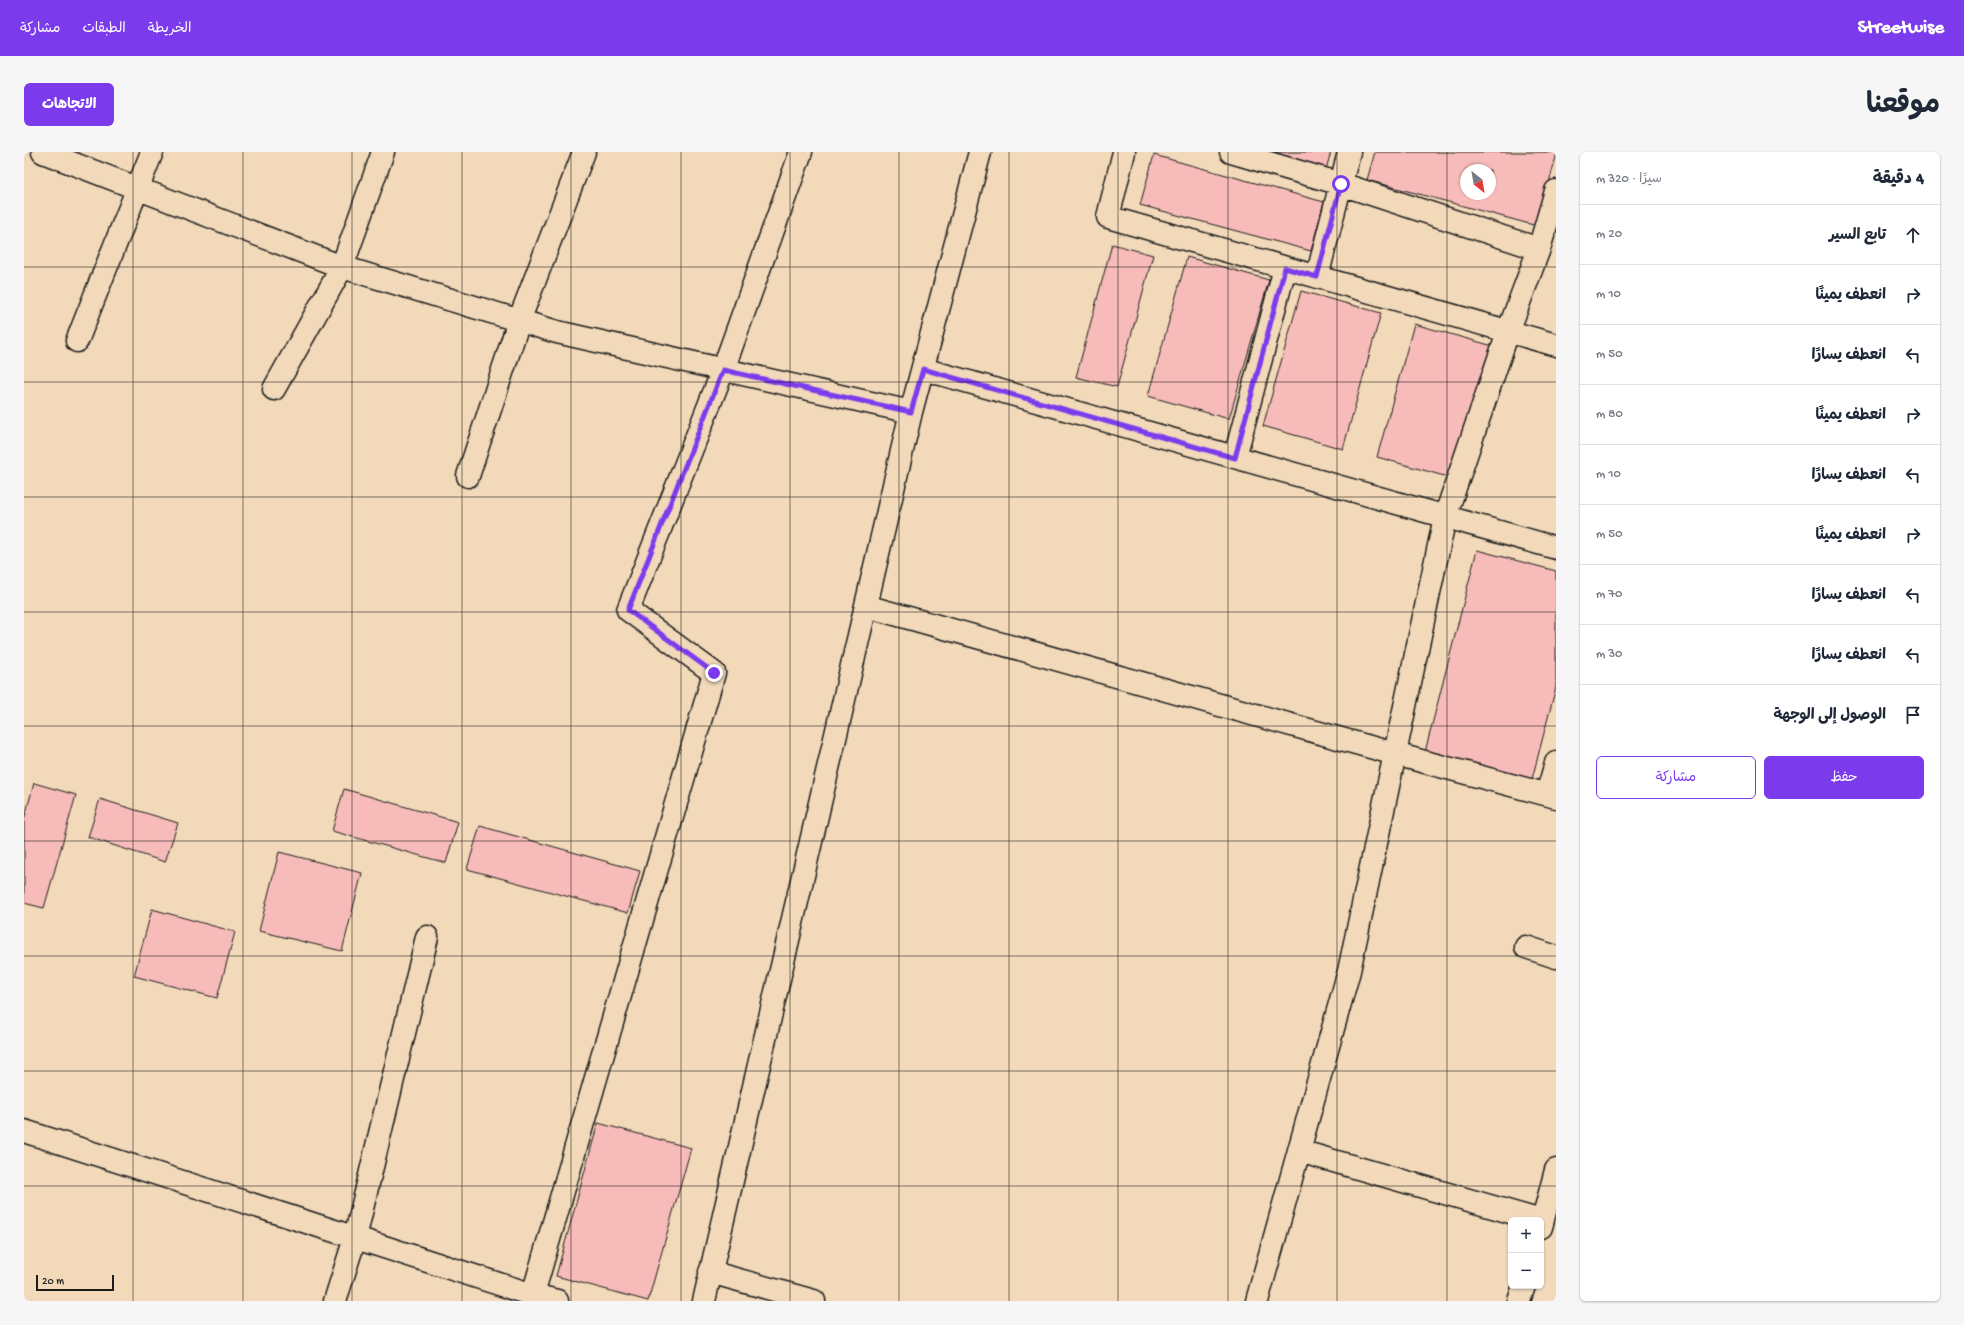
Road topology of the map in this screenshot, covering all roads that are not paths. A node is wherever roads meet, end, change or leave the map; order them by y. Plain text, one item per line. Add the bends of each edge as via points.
1 (43, 152) edge
2 (152, 152) edge
3 (383, 152) edge
4 (584, 152) edge
5 (802, 152) edge
6 (980, 152) edge
7 (1124, 152) edge
8 (1231, 152) edge
9 (1349, 152) edge
10 (1341, 184) junction
11 (138, 188) junction
12 (1556, 190) edge
13 (1539, 249) junction
14 (342, 267) junction
15 (1285, 268) junction
16 (1317, 277) junction
17 (519, 320) junction
18 (1508, 332) junction
19 (77, 341) dead end
20 (1556, 346) edge
21 (923, 369) junction
22 (723, 370) junction
23 (274, 389) dead end
24 (911, 412) junction
25 (1235, 458) junction
26 (468, 476) dead end
27 (1446, 517) junction
28 (1556, 548) edge
29 (866, 606) junction
30 (1395, 754) junction
31 (1556, 763) edge
32 (1552, 795) edge
33 (427, 937) dead end
34 (1526, 947) dead end
35 (1556, 957) edge
36 (24, 1131) edge
37 (1299, 1151) junction
38 (1556, 1170) edge
39 (1524, 1217) edge
40 (1544, 1223) edge
41 (355, 1238) junction
42 (710, 1272) junction
43 (1523, 1289) edge
44 (532, 1298) edge
45 (335, 1301) edge
46 (557, 1301) edge
47 (704, 1301) edge
48 (814, 1301) edge
49 (1257, 1301) edge
50 (1519, 1301) edge

1 - 11 street
2 - 11 street
3 - 14 street
4 - 17 street
5 - 22 street
6 - 21 street
7 - 15 street via 1108,217
8 - 10 street
9 - 10 street
10 - 13 street
10 - 16 street
11 - 14 street
11 - 19 street
12 - 13 street
13 - 18 street
14 - 17 street
14 - 23 street
15 - 16 street
15 - 25 street
16 - 18 street
17 - 22 street via 557,332
17 - 26 street
18 - 20 street
18 - 27 street
21 - 24 street
21 - 25 street
22 - 24 street
22 - 44 street via 628,610 714,673
24 - 29 street
25 - 27 street
27 - 28 street
27 - 30 street
29 - 30 street
29 - 42 street
30 - 32 street
30 - 37 street via 1348,971
31 - 32 street
33 - 41 street
34 - 35 street
36 - 41 street
37 - 39 street
37 - 49 street
38 - 40 street
41 - 44 street
41 - 45 street
42 - 47 street
42 - 48 street
43 - 50 street
44 - 46 street

